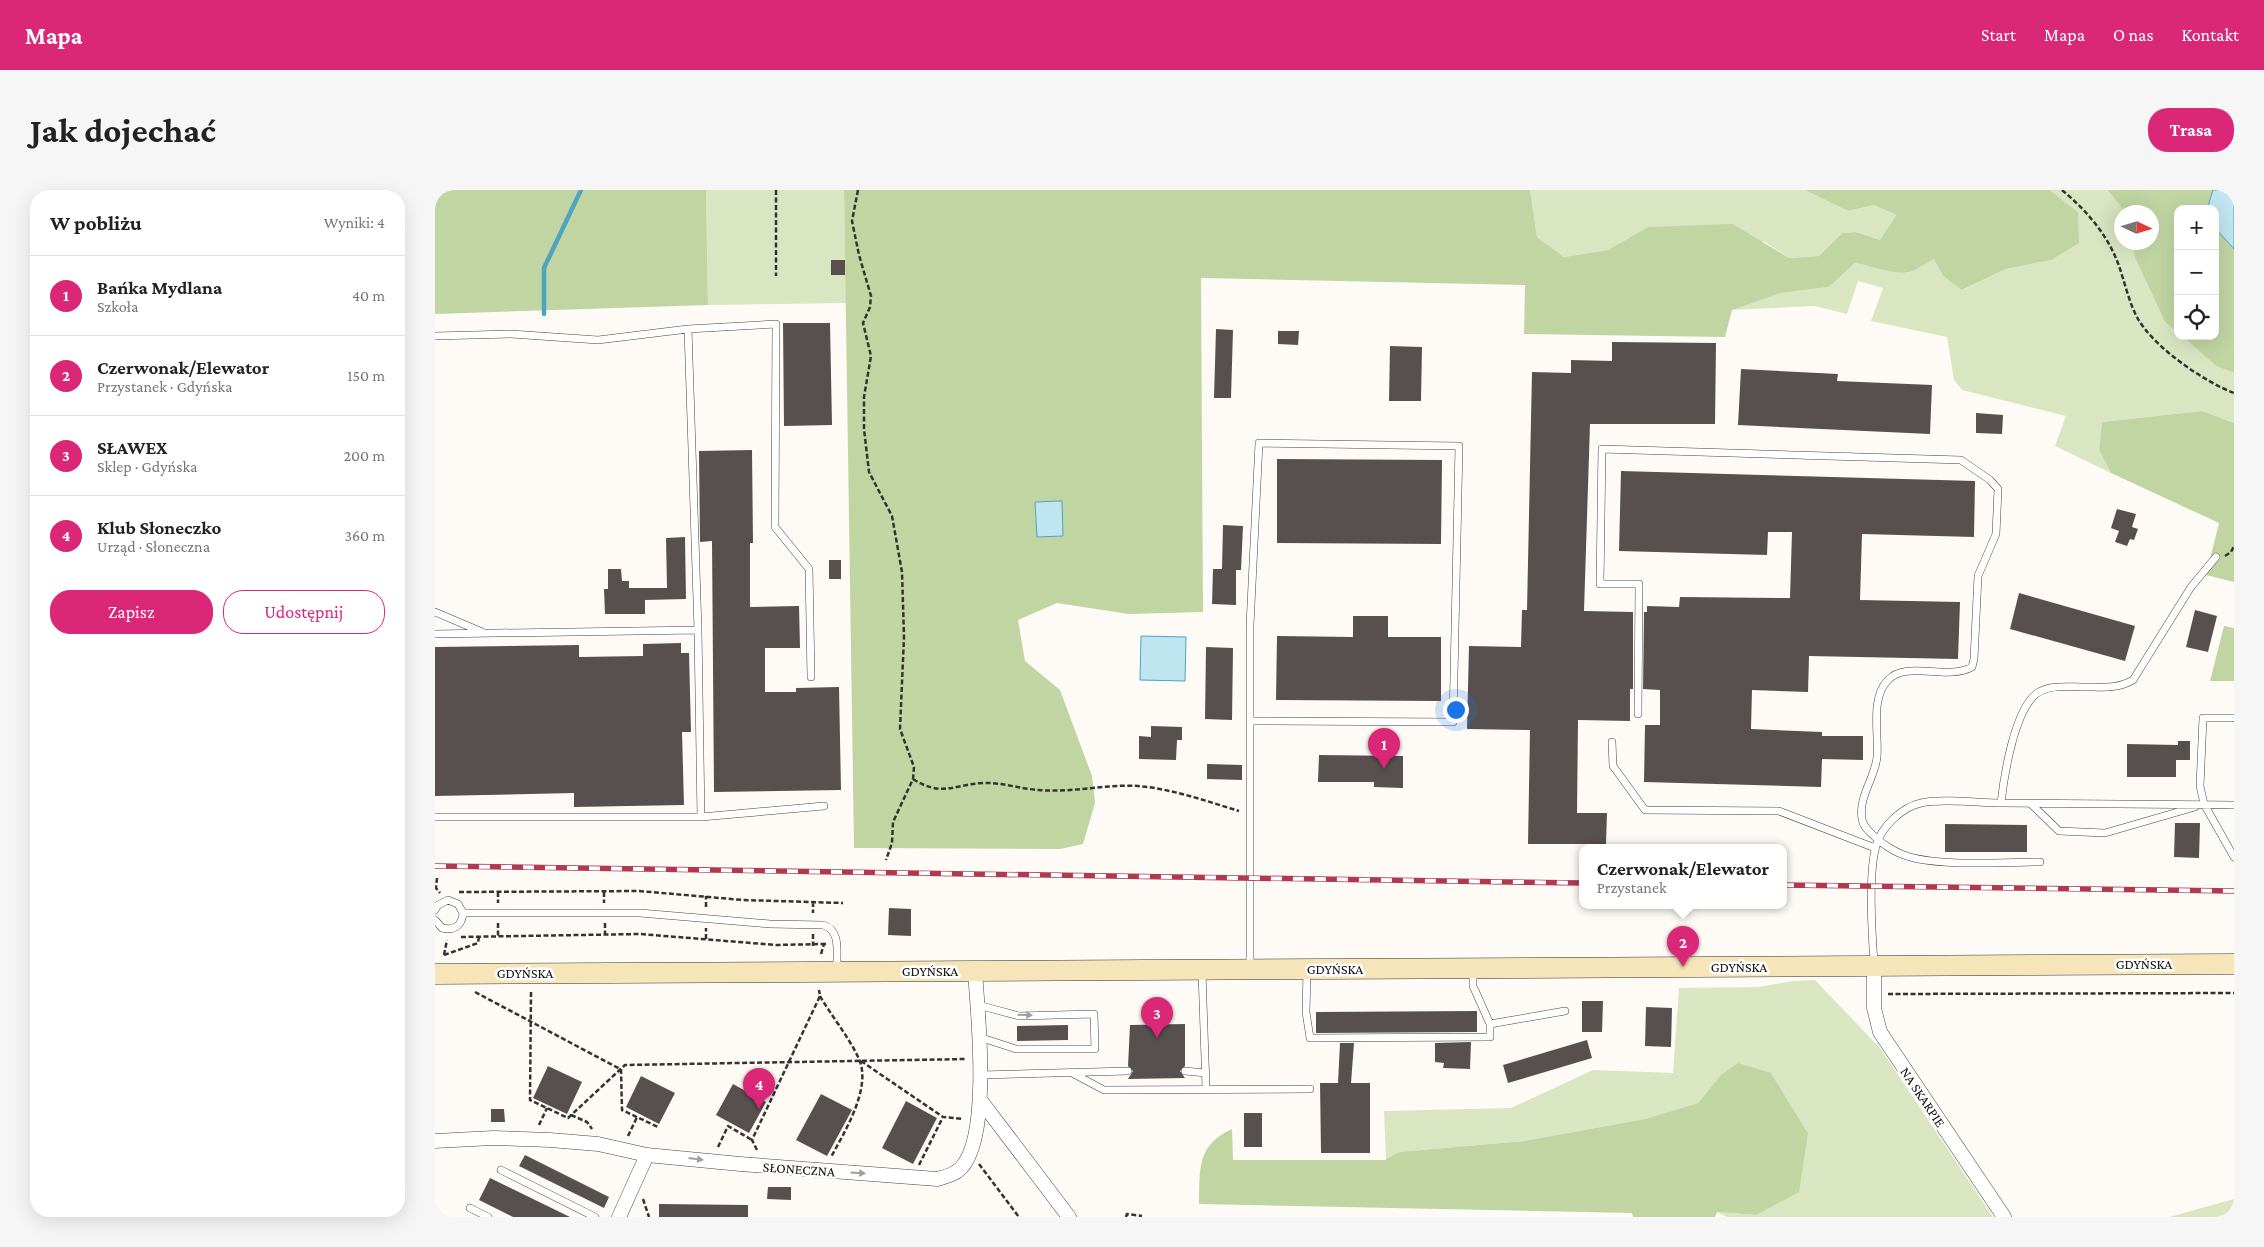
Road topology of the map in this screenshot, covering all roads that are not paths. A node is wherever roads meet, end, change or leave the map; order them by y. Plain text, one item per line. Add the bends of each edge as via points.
1 (688, 328) junction
2 (435, 336) edge
3 (2216, 557) dead end
4 (435, 612) edge
5 (698, 630) junction
6 (485, 633) junction
7 (435, 634) edge
8 (811, 677) dead end
9 (1637, 714) dead end
10 (2234, 718) edge
11 (1250, 721) junction
12 (1612, 742) dead end
13 (2001, 803) junction
14 (2031, 804) junction
15 (2204, 804) junction
16 (2234, 804) edge
17 (824, 806) dead end
18 (435, 817) edge
19 (701, 817) junction
20 (1878, 840) junction
21 (1875, 848) junction
22 (2234, 857) edge
23 (2040, 862) dead end
24 (435, 910) edge
25 (463, 913) junction
26 (435, 920) edge
27 (2234, 964) edge
28 (1874, 966) junction
29 (1202, 969) junction
30 (1250, 969) junction
31 (1473, 969) junction
32 (1307, 970) junction
33 (837, 971) junction
34 (975, 972) junction
35 (435, 974) edge
36 (977, 1005) junction
37 (1565, 1011) dead end
38 (1490, 1024) junction
39 (979, 1037) junction
40 (1129, 1071) dead end
41 (1185, 1071) dead end
42 (1205, 1072) junction
43 (1072, 1073) junction
44 (981, 1075) junction
45 (1206, 1088) junction
46 (1310, 1089) dead end
47 (981, 1101) junction
48 (435, 1141) edge
49 (647, 1155) junction
50 (501, 1170) dead end
51 (470, 1208) dead end
52 (488, 1217) edge
53 (595, 1217) edge
54 (619, 1217) edge
55 (1069, 1217) edge
56 (2004, 1217) edge

1 - 2 lane via 598,340 511,334
1 - 5 lane
1 - 8 lane via 776,324 775,527 809,569
3 - 13 lane via 2191,586 2133,680 2124,685 2054,687 2036,693 2021,716
4 - 6 lane
5 - 6 lane
5 - 19 lane
6 - 7 lane
9 - 20 lane via 1639,584 1600,584 1602,448 1961,460 1998,489 1996,534 1978,576 1974,659 1971,667 1962,672 1901,672 1888,680 1879,695 1875,772 1862,806 1862,820
10 - 15 lane via 2203,718 2200,786
11 - 11 lane via 1250,625 1259,443 1459,446 1453,722
11 - 30 lane
12 - 21 lane via 1613,766 1645,810 1779,811
13 - 14 lane
13 - 20 lane via 1921,803 1899,813
14 - 15 lane
14 - 15 lane via 2059,832 2105,833
15 - 16 lane
15 - 22 lane
17 - 19 lane
18 - 19 lane
20 - 21 lane
20 - 23 lane via 1903,855 1934,861
21 - 28 lane
24 - 25 lane via 448,900 458,904
25 - 26 lane via 463,919 454,928 442,928
25 - 33 lane via 640,913 823,925 835,932
27 - 28 main road, GDYŃSKA
28 - 31 main road, GDYŃSKA
28 - 56 street, NA SKARPIE via 1874,1008 1880,1032
29 - 30 main road, GDYŃSKA
29 - 34 main road, GDYŃSKA
29 - 42 lane
30 - 32 main road, GDYŃSKA
31 - 32 main road, GDYŃSKA
31 - 38 lane via 1473,986
32 - 38 lane via 1309,1038 1490,1037
33 - 34 main road, GDYŃSKA
33 - 35 main road, GDYŃSKA
34 - 36 street, SŁONECZNA
36 - 39 street, SŁONECZNA
36 -> 39 lane via 1019,1016 1094,1014 1095,1049 1016,1049
37 - 38 lane
39 - 44 street, SŁONECZNA
40 - 43 lane
41 - 42 lane
42 - 45 lane
43 - 44 lane
43 - 45 lane via 1105,1090
44 - 47 street, SŁONECZNA
45 - 46 lane
49 -> 47 street, SŁONECZNA via 937,1179 963,1167 970,1152
47 - 55 street
48 - 49 street, SŁONECZNA via 550,1140 598,1144
49 - 54 street
50 - 53 lane
51 - 52 lane

